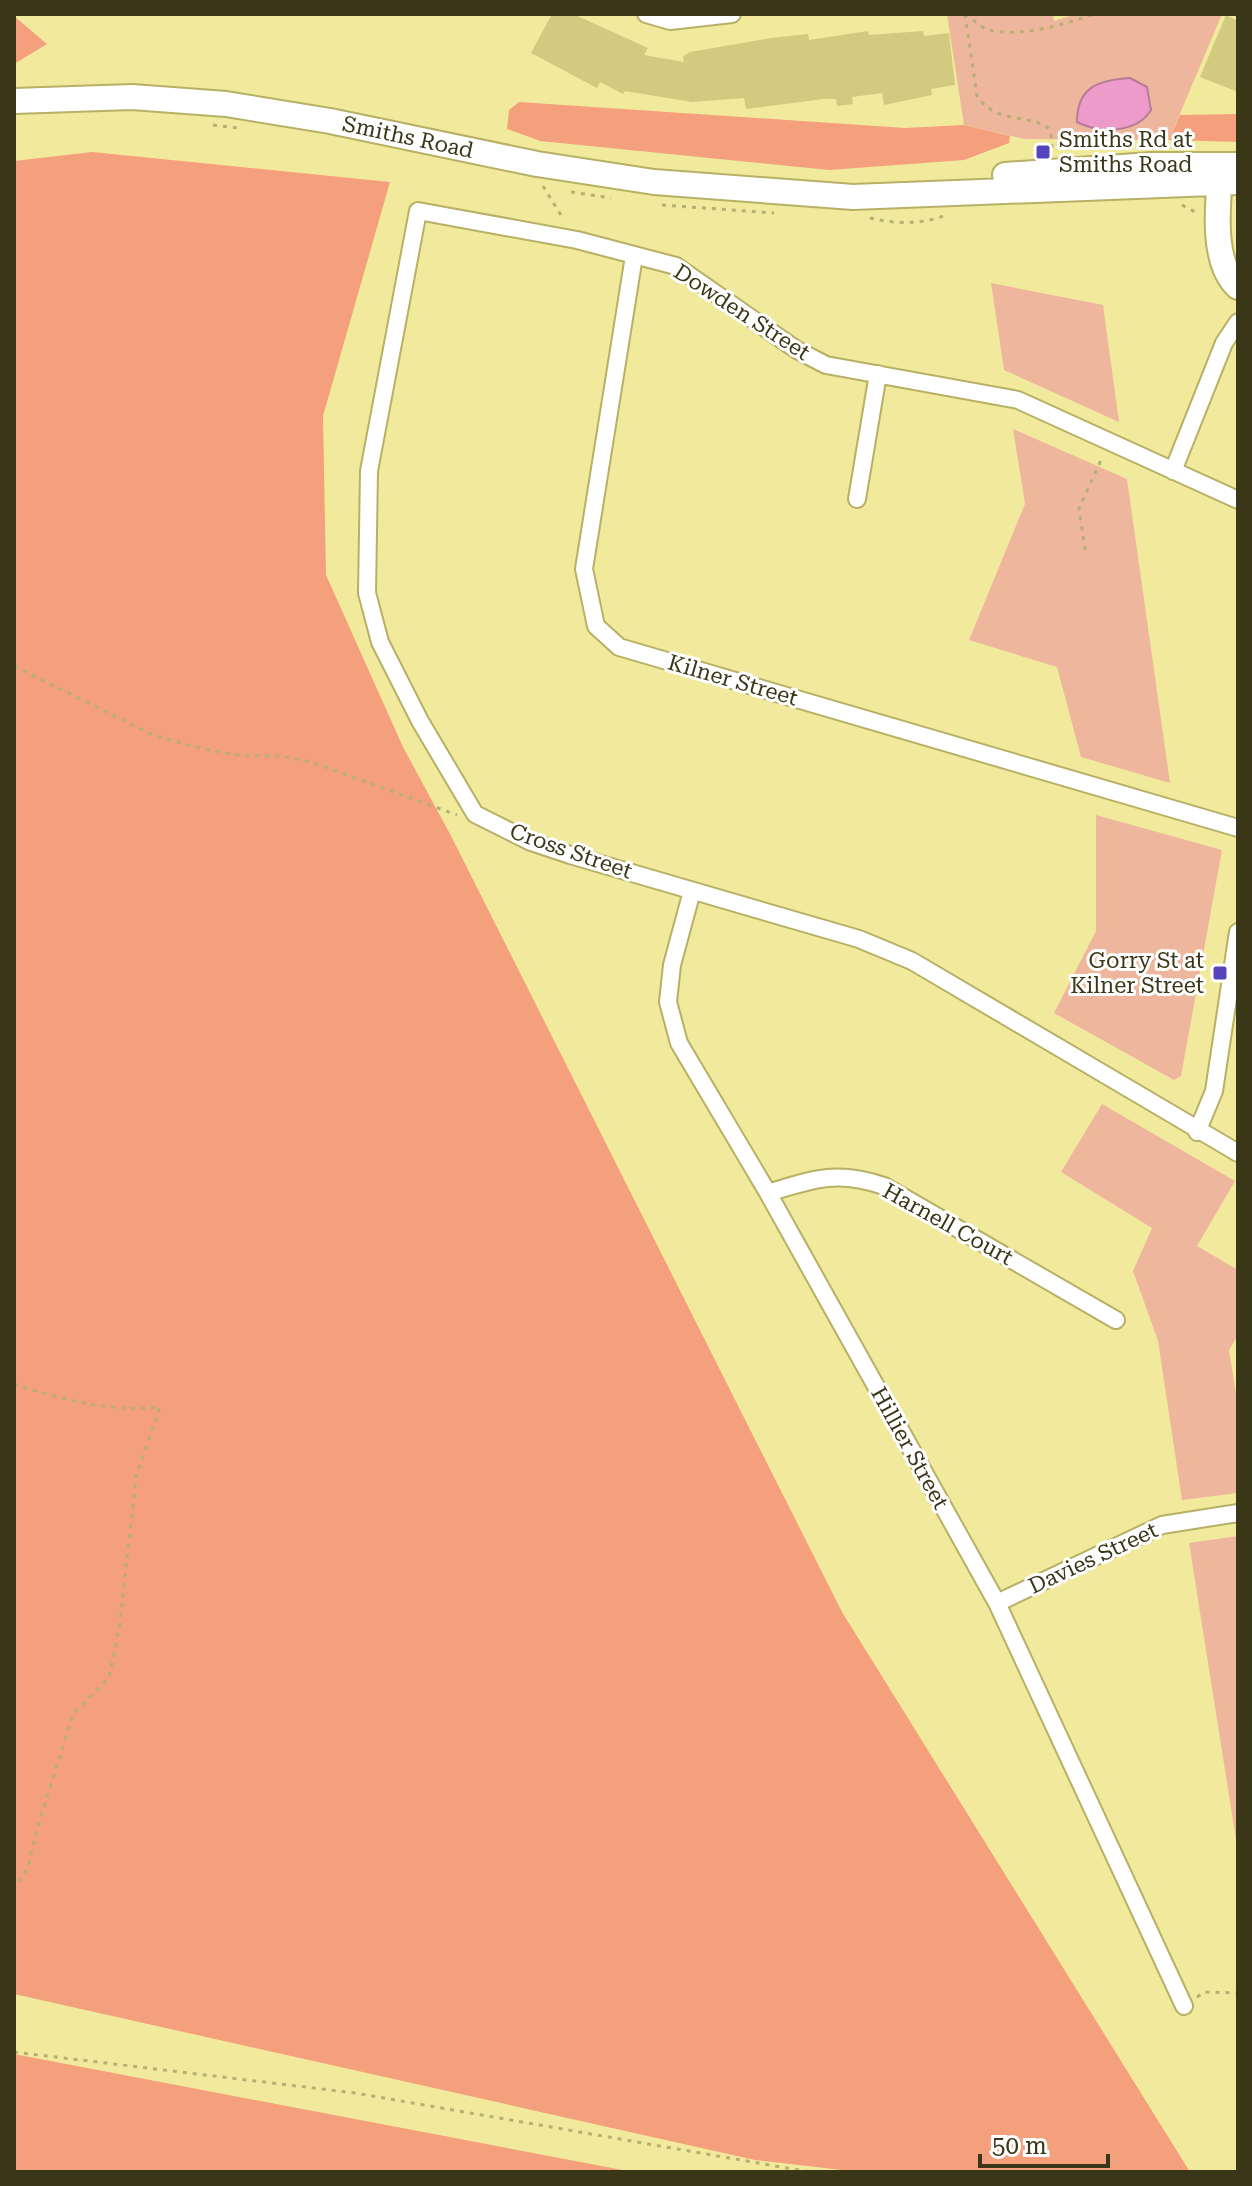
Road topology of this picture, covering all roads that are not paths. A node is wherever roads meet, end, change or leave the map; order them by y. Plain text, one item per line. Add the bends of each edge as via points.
1 (646, 14) edge
2 (732, 14) edge
3 (14, 101) edge
4 (1229, 173) edge
5 (634, 256) junction
6 (1238, 287) edge
7 (1238, 322) edge
8 (878, 374) junction
9 (1173, 471) junction
10 (857, 499) dead end
11 (1238, 500) edge
12 (475, 814) joint
13 (1238, 828) edge
14 (692, 891) junction
15 (1238, 932) edge
16 (1197, 1132) junction
17 (1238, 1153) edge
18 (768, 1193) junction
19 (1116, 1320) dead end
20 (1238, 1513) edge
21 (997, 1603) junction
22 (1184, 2006) road end

1 - 2 street via 670,21
3 - 4 street, Smiths Road via 132,97 226,104 654,182 853,197
4 - 6 street, Smiths Road via 1222,255 1229,278
5 - 8 street, Dowden Street via 676,266 826,365
5 - 12 street, Dowden Street via 577,240 418,211 369,471 367,593 380,642
5 - 13 street, Kilner Street via 584,569 596,626 619,647
7 - 9 street via 1224,343
8 - 9 street, Dowden Street via 1018,400
8 - 10 street
9 - 11 street, Dowden Street
12 - 14 street, Cross Street via 531,842
14 - 16 street, Cross Street via 859,939 912,961
14 - 18 street, Hillier Street via 668,1002 679,1043
15 - 16 street via 1214,1091
16 - 17 street, Cross Street
18 - 19 street, Harnell Court via 814,1179 855,1176 884,1186
18 - 21 street, Hillier Street
20 - 21 street, Davies Street via 1162,1525
21 - 22 street, Hillier Street

